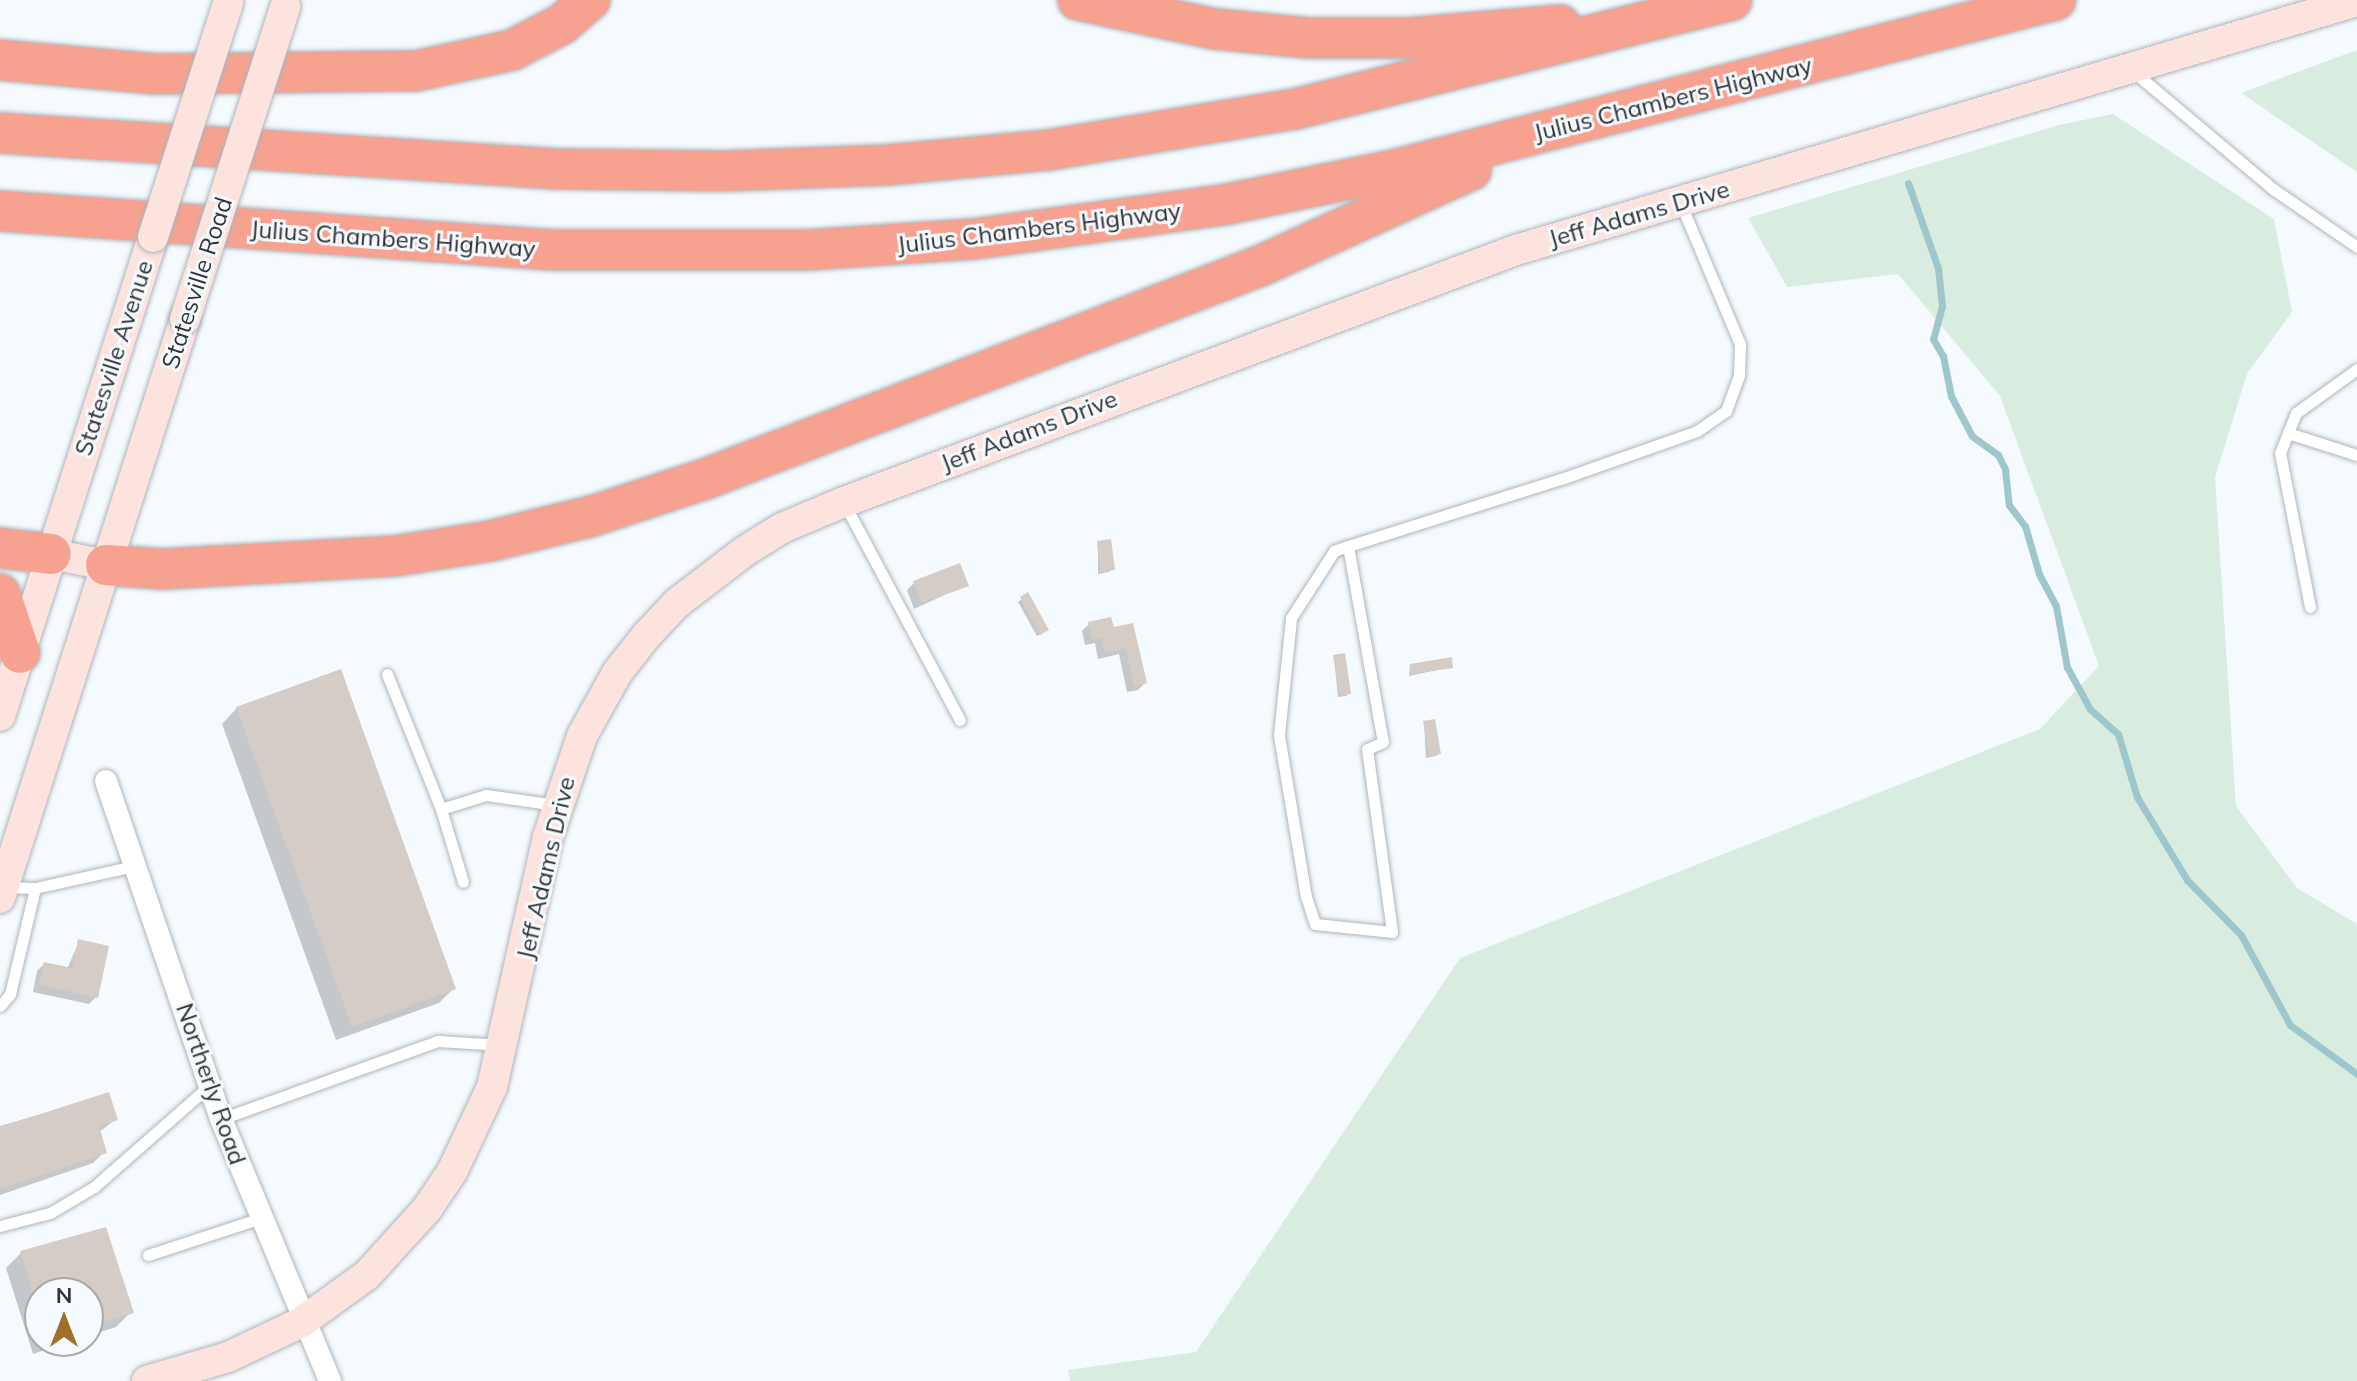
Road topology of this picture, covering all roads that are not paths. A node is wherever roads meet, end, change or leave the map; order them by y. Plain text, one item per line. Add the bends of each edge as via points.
1 (590, 0) edge
2 (1078, 0) edge
3 (1732, 0) edge
4 (2055, 0) edge
5 (2357, 1) edge
6 (228, 2) edge
7 (286, 3) edge
8 (1675, 15) junction
9 (0, 60) edge
10 (2131, 69) junction
11 (0, 105) edge
12 (1570, 125) junction
13 (0, 133) edge
14 (192, 146) junction
15 (1680, 201) junction
16 (0, 211) edge
17 (166, 225) junction
18 (0, 235) edge
19 (2357, 247) edge
20 (2357, 369) edge
21 (2288, 433) junction
22 (2357, 455) edge
23 (844, 502) junction
24 (1348, 546) junction
25 (0, 548) edge
26 (51, 554) junction
27 (106, 565) junction
28 (0, 594) edge
29 (2310, 607) dead end
30 (20, 653) junction
31 (387, 674) dead end
32 (0, 716) edge
33 (960, 720) dead end
34 (106, 781) dead end
35 (557, 805) junction
36 (441, 809) junction
37 (134, 866) junction
38 (463, 882) dead end
39 (35, 888) junction
40 (2, 892) edge
41 (0, 1006) edge
42 (505, 1045) junction
43 (210, 1085) junction
44 (221, 1119) junction
45 (261, 1218) junction
46 (0, 1226) edge
47 (148, 1255) dead end
48 (302, 1322) junction
49 (147, 1381) edge
50 (330, 1381) edge

1 - 9 highway via 562,24 512,50 416,71 156,74
2 - 8 highway via 1215,29 1309,38 1409,38
3 - 8 highway
4 - 12 highway, Julius Chambers Highway
5 - 10 street, Jeff Adams Drive
6 - 26 street, Statesville Avenue, bridge
7 - 27 street, Statesville Road, bridge
8 - 14 highway via 1295,109 1131,138 967,158 804,169 639,171
10 - 15 street, Jeff Adams Drive
10 - 19 lane via 2273,189
11 - 14 highway
12 - 17 highway, Julius Chambers Highway via 1228,204 1059,230 892,245 723,252 568,250
12 - 27 highway via 1260,266 705,479 592,516 490,541 395,556 163,569
13 - 14 highway
15 - 23 street, Jeff Adams Drive via 1427,281
15 - 24 lane via 1740,344 1739,375 1726,411 1697,431
16 - 17 highway, Julius Chambers Highway
17 - 18 highway
20 - 21 lane via 2296,413
21 - 22 lane
21 - 29 lane via 2280,453
23 - 33 lane
23 - 35 street, Jeff Adams Drive via 782,528 677,603 605,693
24 - 24 lane via 1334,551 1291,618 1279,735 1283,771 1315,924 1392,932 1367,749 1383,742
25 - 26 highway
26 - 27 street
26 - 30 street, Statesville Avenue
27 - 40 street
28 - 30 highway
30 - 32 street, Statesville Avenue
31 - 36 lane
34 - 37 street, Northerly Road
35 - 36 lane via 486,795
35 - 42 street, Jeff Adams Drive
36 - 38 lane
37 - 39 lane
37 - 43 street, Northerly Road
39 - 40 lane
39 - 41 lane via 10,994
42 - 44 lane via 438,1041
42 - 48 street, Jeff Adams Drive via 474,1129 427,1209 367,1275
43 - 44 street, Northerly Road
43 - 46 lane via 94,1187 50,1213
44 - 45 street, Northerly Road
45 - 47 lane
45 - 48 street, Northerly Road
48 - 49 street, Jeff Adams Drive via 228,1357
48 - 50 street, Northerly Road

